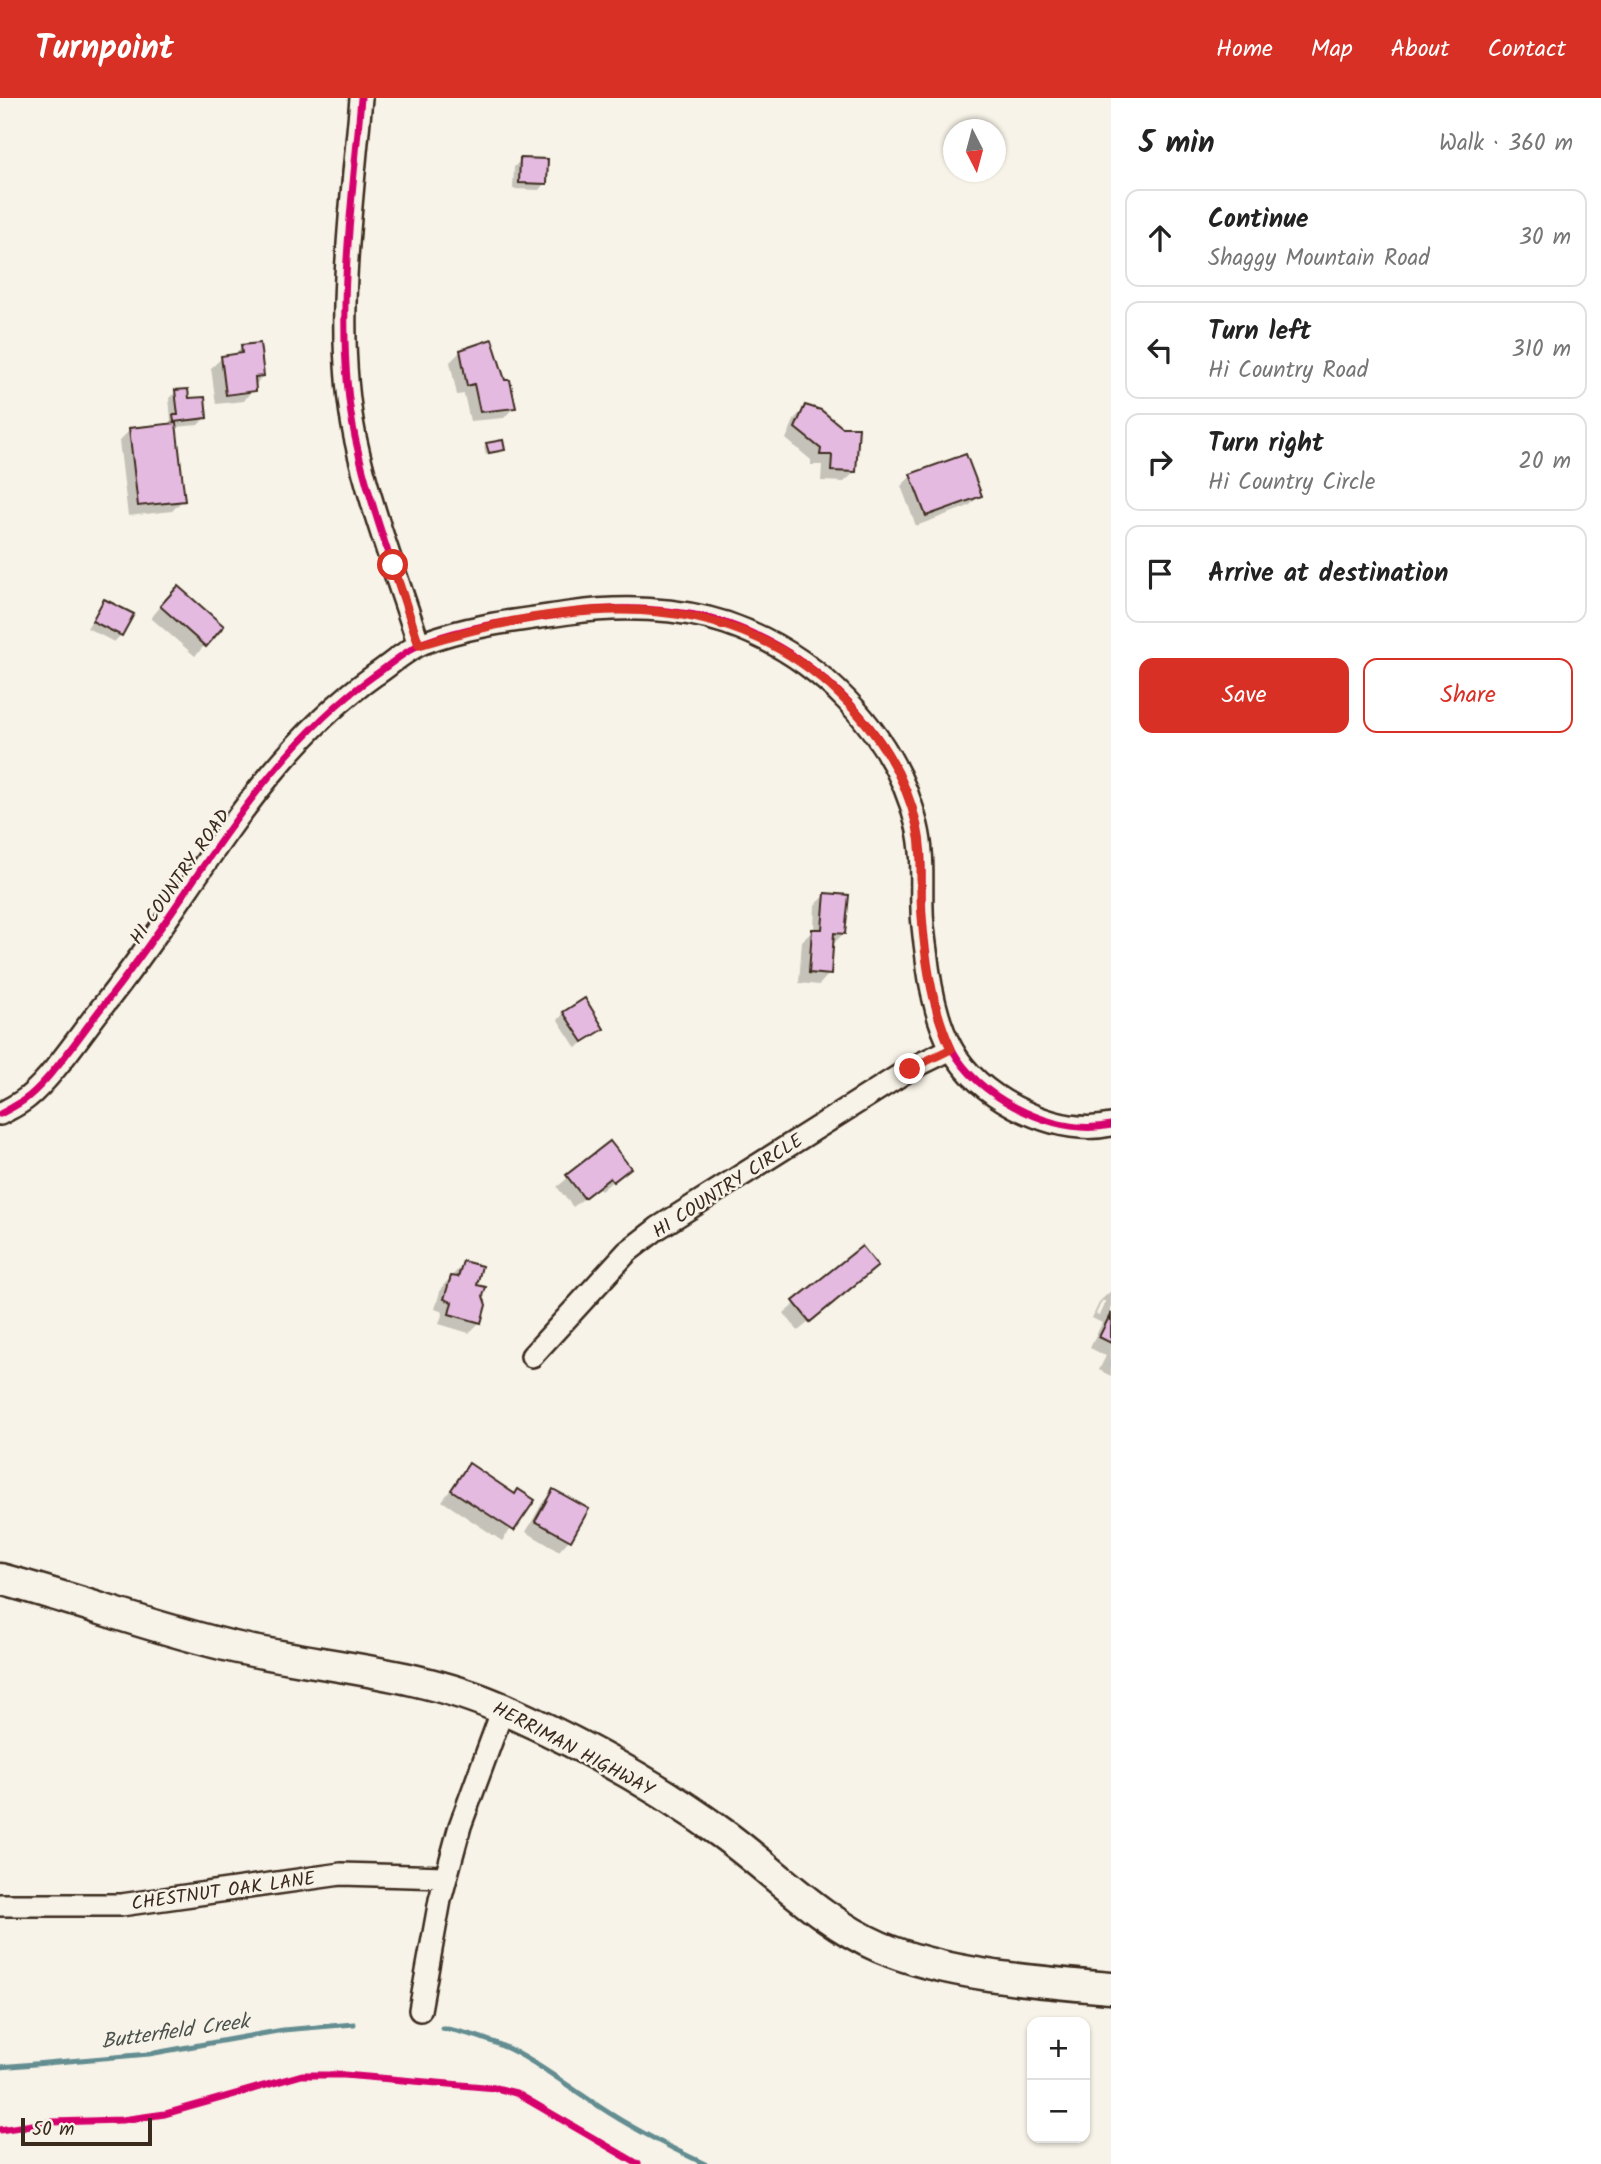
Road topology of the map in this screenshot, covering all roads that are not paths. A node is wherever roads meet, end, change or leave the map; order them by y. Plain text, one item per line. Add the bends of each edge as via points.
1 (361, 98) edge
2 (419, 645) junction
3 (951, 1049) junction
4 (0, 1114) edge
5 (1111, 1125) edge
6 (532, 1356) dead end
7 (0, 1579) edge
8 (503, 1709) junction
9 (446, 1877) junction
10 (0, 1905) edge
11 (1111, 1988) edge
12 (420, 2010) dead end

1 - 2 street via 348,284 349,394 365,475
2 - 3 street, HI COUNTRY ROAD via 476,627 576,612 670,612 724,622 761,638 807,667 868,722 904,784 923,861 922,914 930,983 937,1017
2 - 4 street, HI COUNTRY ROAD via 365,682 308,731 215,846 134,969 30,1096
3 - 5 street, HI COUNTRY ROAD via 987,1092 1025,1112 1062,1125
3 - 6 street, HI COUNTRY CIRCLE via 910,1069 658,1228 627,1252
7 - 8 main road, HERRIMAN HIGHWAY via 201,1639 443,1688
8 - 9 street
8 - 11 main road, HERRIMAN HIGHWAY via 668,1798 723,1834 822,1914 880,1947 933,1964
9 - 10 street, CHESTNUT OAK LANE via 341,1874 121,1905
9 - 12 street

